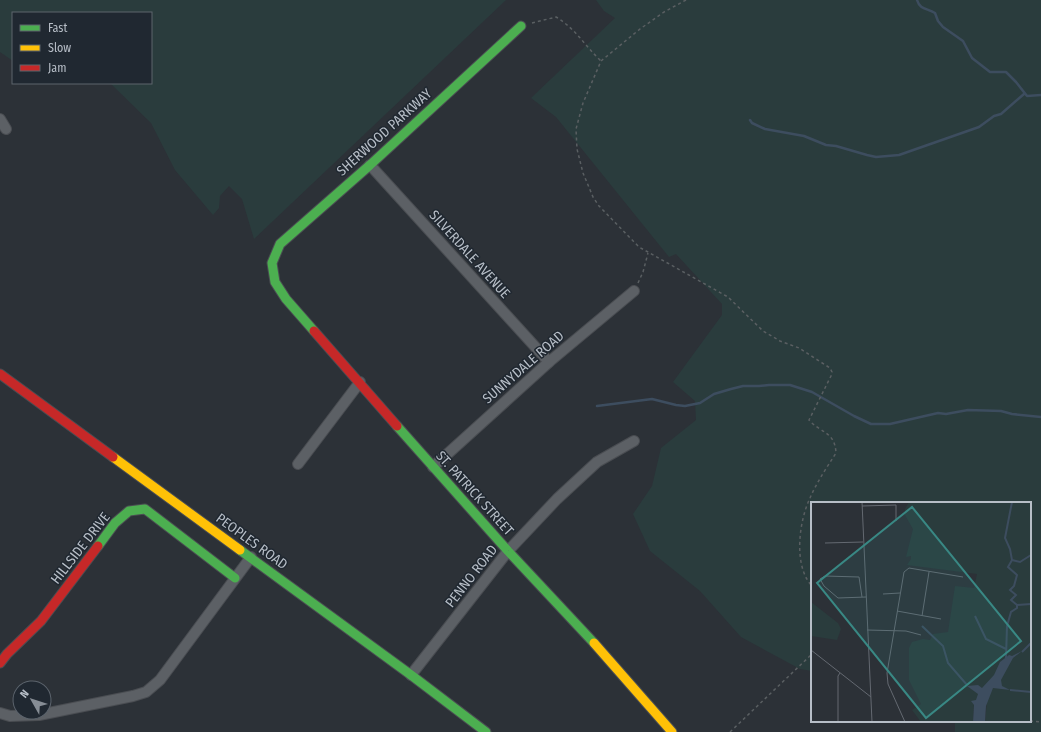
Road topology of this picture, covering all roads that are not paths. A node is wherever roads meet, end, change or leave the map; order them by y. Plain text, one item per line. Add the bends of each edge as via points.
1 (521, 26) road end
2 (0, 119) edge
3 (6, 129) dead end
4 (370, 165) junction
5 (272, 263) joint
6 (634, 291) road end
7 (549, 362) junction
8 (0, 374) edge
9 (360, 382) junction
10 (634, 441) dead end
11 (298, 464) dead end
12 (432, 467) junction
13 (508, 551) junction
14 (251, 557) junction
15 (235, 578) junction
16 (0, 663) edge
17 (411, 675) junction
18 (0, 713) edge
19 (486, 732) edge
20 (672, 732) edge

1 - 4 street, SHERWOOD PARKWAY
2 - 3 street
4 - 5 street, SHERWOOD PARKWAY via 280,244
4 - 7 street, SILVERDALE AVENUE
5 - 9 street, ST. PATRICK STREET via 275,282 286,299
6 - 7 street, SUNNYDALE ROAD
7 - 12 street, SUNNYDALE ROAD
8 - 14 street, PEOPLES ROAD
9 - 11 street
9 - 12 street, ST. PATRICK STREET
10 - 13 street, PENNO ROAD via 598,462 557,499
12 - 13 street, ST. PATRICK STREET
13 - 17 street, PENNO ROAD
13 - 20 street, ST. PATRICK STREET
14 - 15 street
14 - 17 street, PEOPLES ROAD
15 - 16 street, HILLSIDE DRIVE via 145,509 129,512 116,523 41,621
15 - 18 street via 160,680 146,692 39,715 10,716
17 - 19 street, PEOPLES ROAD

